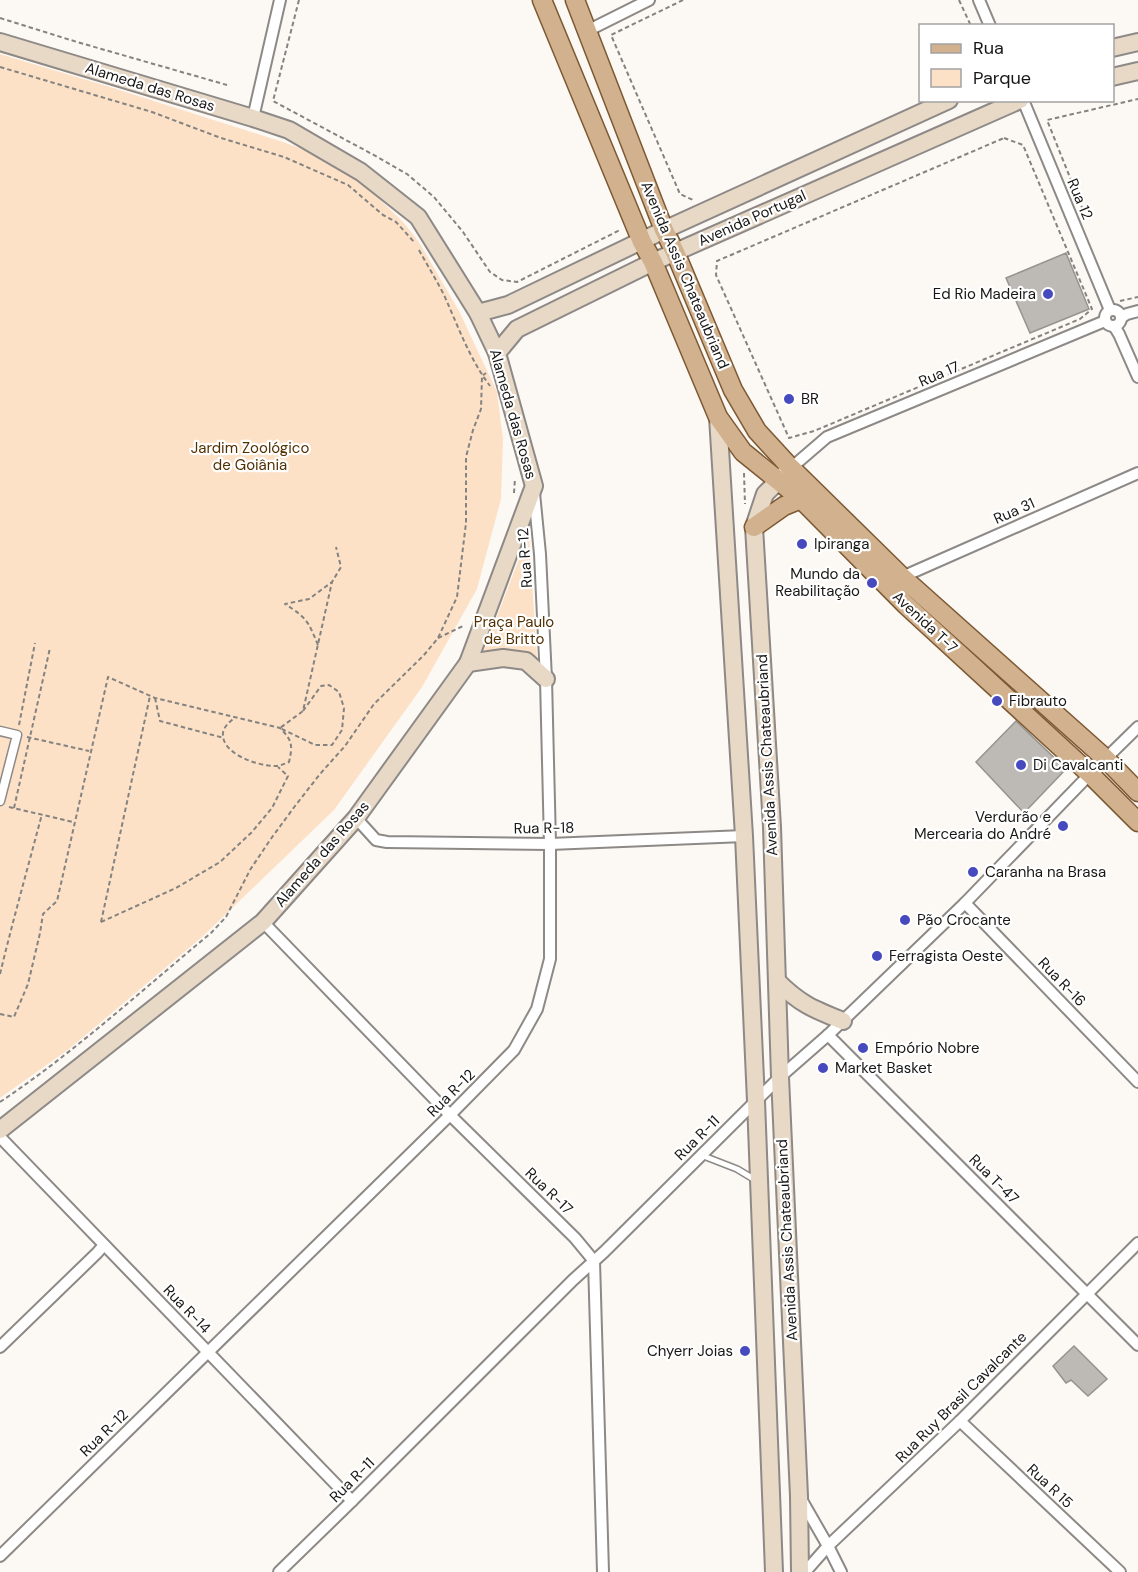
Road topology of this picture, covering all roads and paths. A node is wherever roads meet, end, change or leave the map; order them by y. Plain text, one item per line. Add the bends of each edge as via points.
1 (280, 0) edge
2 (299, 0) edge
3 (543, 0) edge
4 (575, 0) edge
5 (649, 0) edge
6 (683, 0) edge
7 (960, 0) edge
8 (979, 0) edge
9 (0, 18) edge
10 (970, 24) edge
11 (989, 24) edge
12 (587, 31) junction
13 (0, 42) edge
14 (1138, 42) edge
15 (1114, 48) edge
16 (0, 67) edge
17 (1138, 71) edge
18 (1114, 77) edge
19 (227, 85) dead end
20 (1138, 99) edge
21 (945, 102) edge
22 (1016, 102) edge
23 (1022, 102) edge
24 (253, 118) junction
25 (680, 194) dead end
26 (1086, 216) dead end
27 (627, 227) dead end
28 (664, 230) junction
29 (642, 242) junction
30 (675, 252) junction
31 (653, 262) junction
32 (1138, 297) edge
33 (1120, 301) dead end
34 (508, 305) junction
35 (1092, 309) joint
36 (478, 313) junction
37 (1119, 319) edge
38 (517, 329) junction
39 (498, 357) junction
40 (482, 376) junction
41 (1138, 377) edge
42 (490, 387) dead end
43 (718, 417) junction
44 (791, 468) junction
45 (1138, 472) edge
46 (515, 477) dead end
47 (778, 481) junction
48 (534, 486) junction
49 (513, 497) dead end
50 (801, 500) junction
51 (754, 527) junction
52 (336, 547) dead end
53 (902, 576) junction
54 (332, 582) junction
55 (465, 624) dead end
56 (438, 638) junction
57 (35, 643) dead end
58 (318, 645) junction
59 (50, 648) dead end
60 (468, 663) junction
61 (546, 679) junction
62 (150, 696) junction
63 (155, 698) junction
64 (303, 711) junction
65 (235, 717) junction
66 (1138, 727) edge
67 (280, 728) junction
68 (0, 731) edge
69 (17, 735) junction
70 (29, 738) junction
71 (224, 738) junction
72 (90, 751) junction
73 (1106, 759) junction
74 (278, 767) junction
75 (1090, 774) junction
76 (1138, 792) edge
77 (3, 804) edge
78 (14, 808) junction
79 (42, 814) junction
80 (356, 818) junction
81 (74, 822) junction
82 (1138, 822) edge
83 (744, 836) junction
84 (550, 844) junction
85 (965, 903) junction
86 (263, 922) junction
87 (0, 974) edge
88 (777, 981) junction
89 (0, 1014) edge
90 (843, 1021) junction
91 (828, 1035) junction
92 (780, 1077) junction
93 (1138, 1082) edge
94 (756, 1101) junction
95 (0, 1102) edge
96 (450, 1115) junction
97 (0, 1130) edge
98 (0, 1137) edge
99 (701, 1155) junction
100 (759, 1182) junction
101 (1138, 1243) edge
102 (104, 1245) junction
103 (594, 1261) junction
104 (1087, 1293) junction
105 (1138, 1345) edge
106 (0, 1347) edge
107 (208, 1352) junction
108 (960, 1421) junction
109 (799, 1496) junction
110 (352, 1501) junction
111 (828, 1546) junction
112 (0, 1556) edge
113 (279, 1572) edge
114 (603, 1572) edge
115 (774, 1572) edge
116 (803, 1572) edge
117 (841, 1572) edge
118 (1120, 1572) edge

1 - 24 street
2 - 27 path via 273,101 407,174 434,197 490,272 502,280 517,282
3 - 29 main road, Avenida Assis Chateaubriand
4 - 12 main road, Avenida Assis Chateaubriand
5 - 12 street
6 - 25 path via 611,36
7 - 10 path
8 - 11 street
9 - 19 path
12 - 28 main road, Avenida Assis Chateaubriand
13 - 24 main road, Alameda das Rosas
14 - 15 main road
16 - 40 path via 152,112 284,157 348,185 382,215 396,222 417,245
17 - 18 main road
20 - 26 path via 1047,120
21 - 28 main road, Avenida Portugal
22 - 30 main road, Avenida Portugal
23 - 37 street, Rua 12
24 - 36 main road, Alameda das Rosas via 289,130 361,172 417,217
28 - 29 main road, Avenida Portugal
28 - 30 main road, Avenida Assis Chateaubriand
29 - 31 main road, Avenida Assis Chateaubriand
29 - 34 main road, Avenida Portugal
30 - 31 main road, Avenida Portugal
30 - 44 main road, Avenida Assis Chateaubriand via 734,390 757,431
31 - 38 main road, Avenida Portugal
31 - 43 main road, Avenida Assis Chateaubriand
32 - 33 path
34 - 36 main road, Avenida Portugal
34 - 38 main road
35 - 35 path via 1023,145 1004,138 717,261 716,275 789,438 1080,319
36 - 39 main road, Alameda das Rosas
37 - 41 street, Rua 12
37 - 44 street, Rua 17 via 826,437
38 - 39 main road, Avenida Portugal
39 - 40 path
39 - 48 main road, Alameda das Rosas
40 - 42 path
40 - 56 path via 482,409 466,457 466,523 457,597
43 - 47 main road, Avenida T-7 via 743,452
43 - 83 main road, Avenida Assis Chateaubriand
44 - 47 main road, Avenida Assis Chateaubriand
44 - 53 main road, Avenida T-7
45 - 53 street, Rua 31
46 - 49 path
47 - 50 main road, Avenida T-7
47 - 51 main road, Avenida Assis Chateaubriand via 765,494
48 - 60 main road, Alameda das Rosas
48 - 61 street, Rua R-12
50 - 51 main road via 784,506
50 - 75 main road, Avenida T-7 via 906,605
51 - 88 main road, Avenida Assis Chateaubriand
52 - 54 path via 341,567
53 - 73 main road, Avenida T-7
54 - 58 path
54 - 58 path via 309,599 285,604 303,615
55 - 56 path
56 - 95 path via 374,704 295,806 250,870 226,917 211,933 90,1034
57 - 69 path
58 - 64 path
59 - 70 path
60 - 61 main road via 503,658 526,662
60 - 80 main road, Alameda das Rosas
61 - 84 street, Rua R-12
62 - 63 path
62 - 72 path via 108,677
62 - 74 path via 101,922 176,888 220,862 272,808 288,776
63 - 65 path
63 - 71 path via 160,721
64 - 67 path
64 - 67 path via 321,686 329,685 339,692 344,708 342,730 332,745 315,745
65 - 67 path
65 - 71 path via 225,727
66 - 73 street, Rua R-11
67 - 74 path via 289,738 292,750 289,762
68 - 69 street
69 - 70 path
69 - 77 street
70 - 72 path
70 - 78 path
71 - 74 path via 225,745 236,754 261,765
72 - 81 path
73 - 75 street, Rua R-11
73 - 76 main road, Avenida T-7
75 - 82 main road, Avenida T-7
75 - 85 street, Rua R-11
77 - 78 path
78 - 79 path
79 - 81 path
79 - 87 path
80 - 84 street, Rua R-18 via 376,840 387,842
80 - 86 main road, Alameda das Rosas
81 - 89 path via 57,901 43,914 28,984 14,1017
83 - 84 street, Rua R-18
83 - 94 main road, Avenida Assis Chateaubriand
84 - 96 street, Rua R-12 via 550,959 537,1009 514,1050
85 - 90 street, Rua R-11
85 - 93 street, Rua R-16
86 - 96 street, Rua R-17
86 - 97 main road, Alameda das Rosas
88 - 90 main road via 805,1005
88 - 92 main road, Avenida Assis Chateaubriand
90 - 91 street, Rua R-11
91 - 92 street, Rua R-11
91 - 104 street, Rua T-47
92 - 94 street, Rua R-11
92 - 109 main road, Avenida Assis Chateaubriand
94 - 99 street, Rua R-11
94 - 100 main road, Avenida Assis Chateaubriand
96 - 103 street, Rua R-17
96 - 107 street, Rua R-12
98 - 102 street, Rua R-14
99 - 100 lane via 737,1168
99 - 103 street, Rua R-11
100 - 115 main road, Avenida Assis Chateaubriand
101 - 104 street, Rua Ruy Brasil Cavalcante
102 - 106 street
102 - 107 street, Rua R-14
103 - 110 street, Rua R-11
103 - 114 street
104 - 105 street, Rua T-47
104 - 108 street, Rua Ruy Brasil Cavalcante
107 - 110 street, Rua R-14
107 - 112 street, Rua R-12
108 - 111 street, Rua Ruy Brasil Cavalcante
108 - 118 street, Rua R 15
109 - 111 street
109 - 116 main road, Avenida Assis Chateaubriand
110 - 113 street, Rua R-11
111 - 116 street, Rua Ruy Brasil Cavalcante
111 - 117 street

